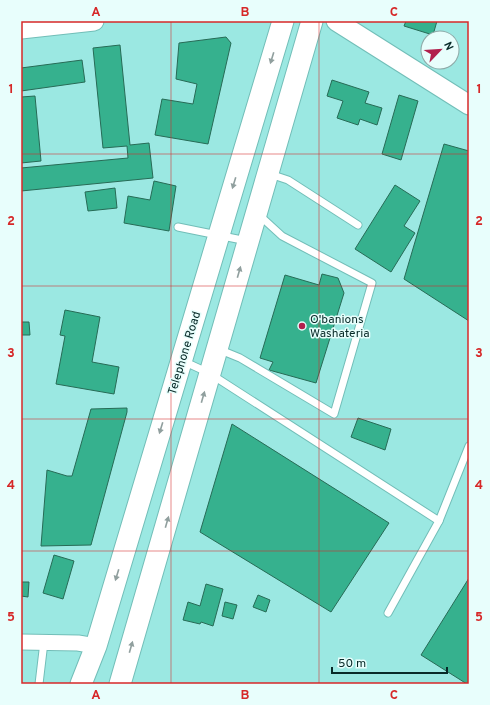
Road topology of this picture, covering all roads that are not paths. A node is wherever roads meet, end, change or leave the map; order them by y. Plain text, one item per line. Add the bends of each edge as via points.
1 (93, 21) edge
2 (283, 21) edge
3 (312, 21) edge
4 (336, 21) edge
5 (21, 28) edge
6 (469, 105) edge
7 (268, 173) junction
8 (256, 212) junction
9 (358, 225) dead end
10 (178, 227) dead end
11 (219, 235) junction
12 (248, 241) junction
13 (216, 349) junction
14 (182, 360) junction
15 (209, 373) junction
16 (469, 446) edge
17 (439, 521) junction
18 (388, 613) dead end
19 (21, 642) edge
20 (44, 642) junction
21 (96, 646) junction
22 (39, 684) edge
23 (81, 684) edge
24 (90, 684) edge
25 (120, 684) edge

1 - 5 street
2 -> 11 main road, Telephone Road
3 - 7 main road
4 - 6 street
7 - 8 main road
7 - 9 lane via 288,180
8 - 12 main road
8 - 13 lane via 282,236 372,283 334,414 240,358
10 - 11 lane
11 - 12 lane
11 - 14 main road, Telephone Road
13 -> 12 main road
13 - 15 main road
14 - 15 lane
14 -> 21 main road, Telephone Road
15 - 17 lane
25 -> 15 main road
16 - 17 lane
17 - 18 lane
19 - 20 street
20 - 21 street via 78,642
20 - 22 lane
21 - 23 main road, Telephone Road
21 - 24 main road

